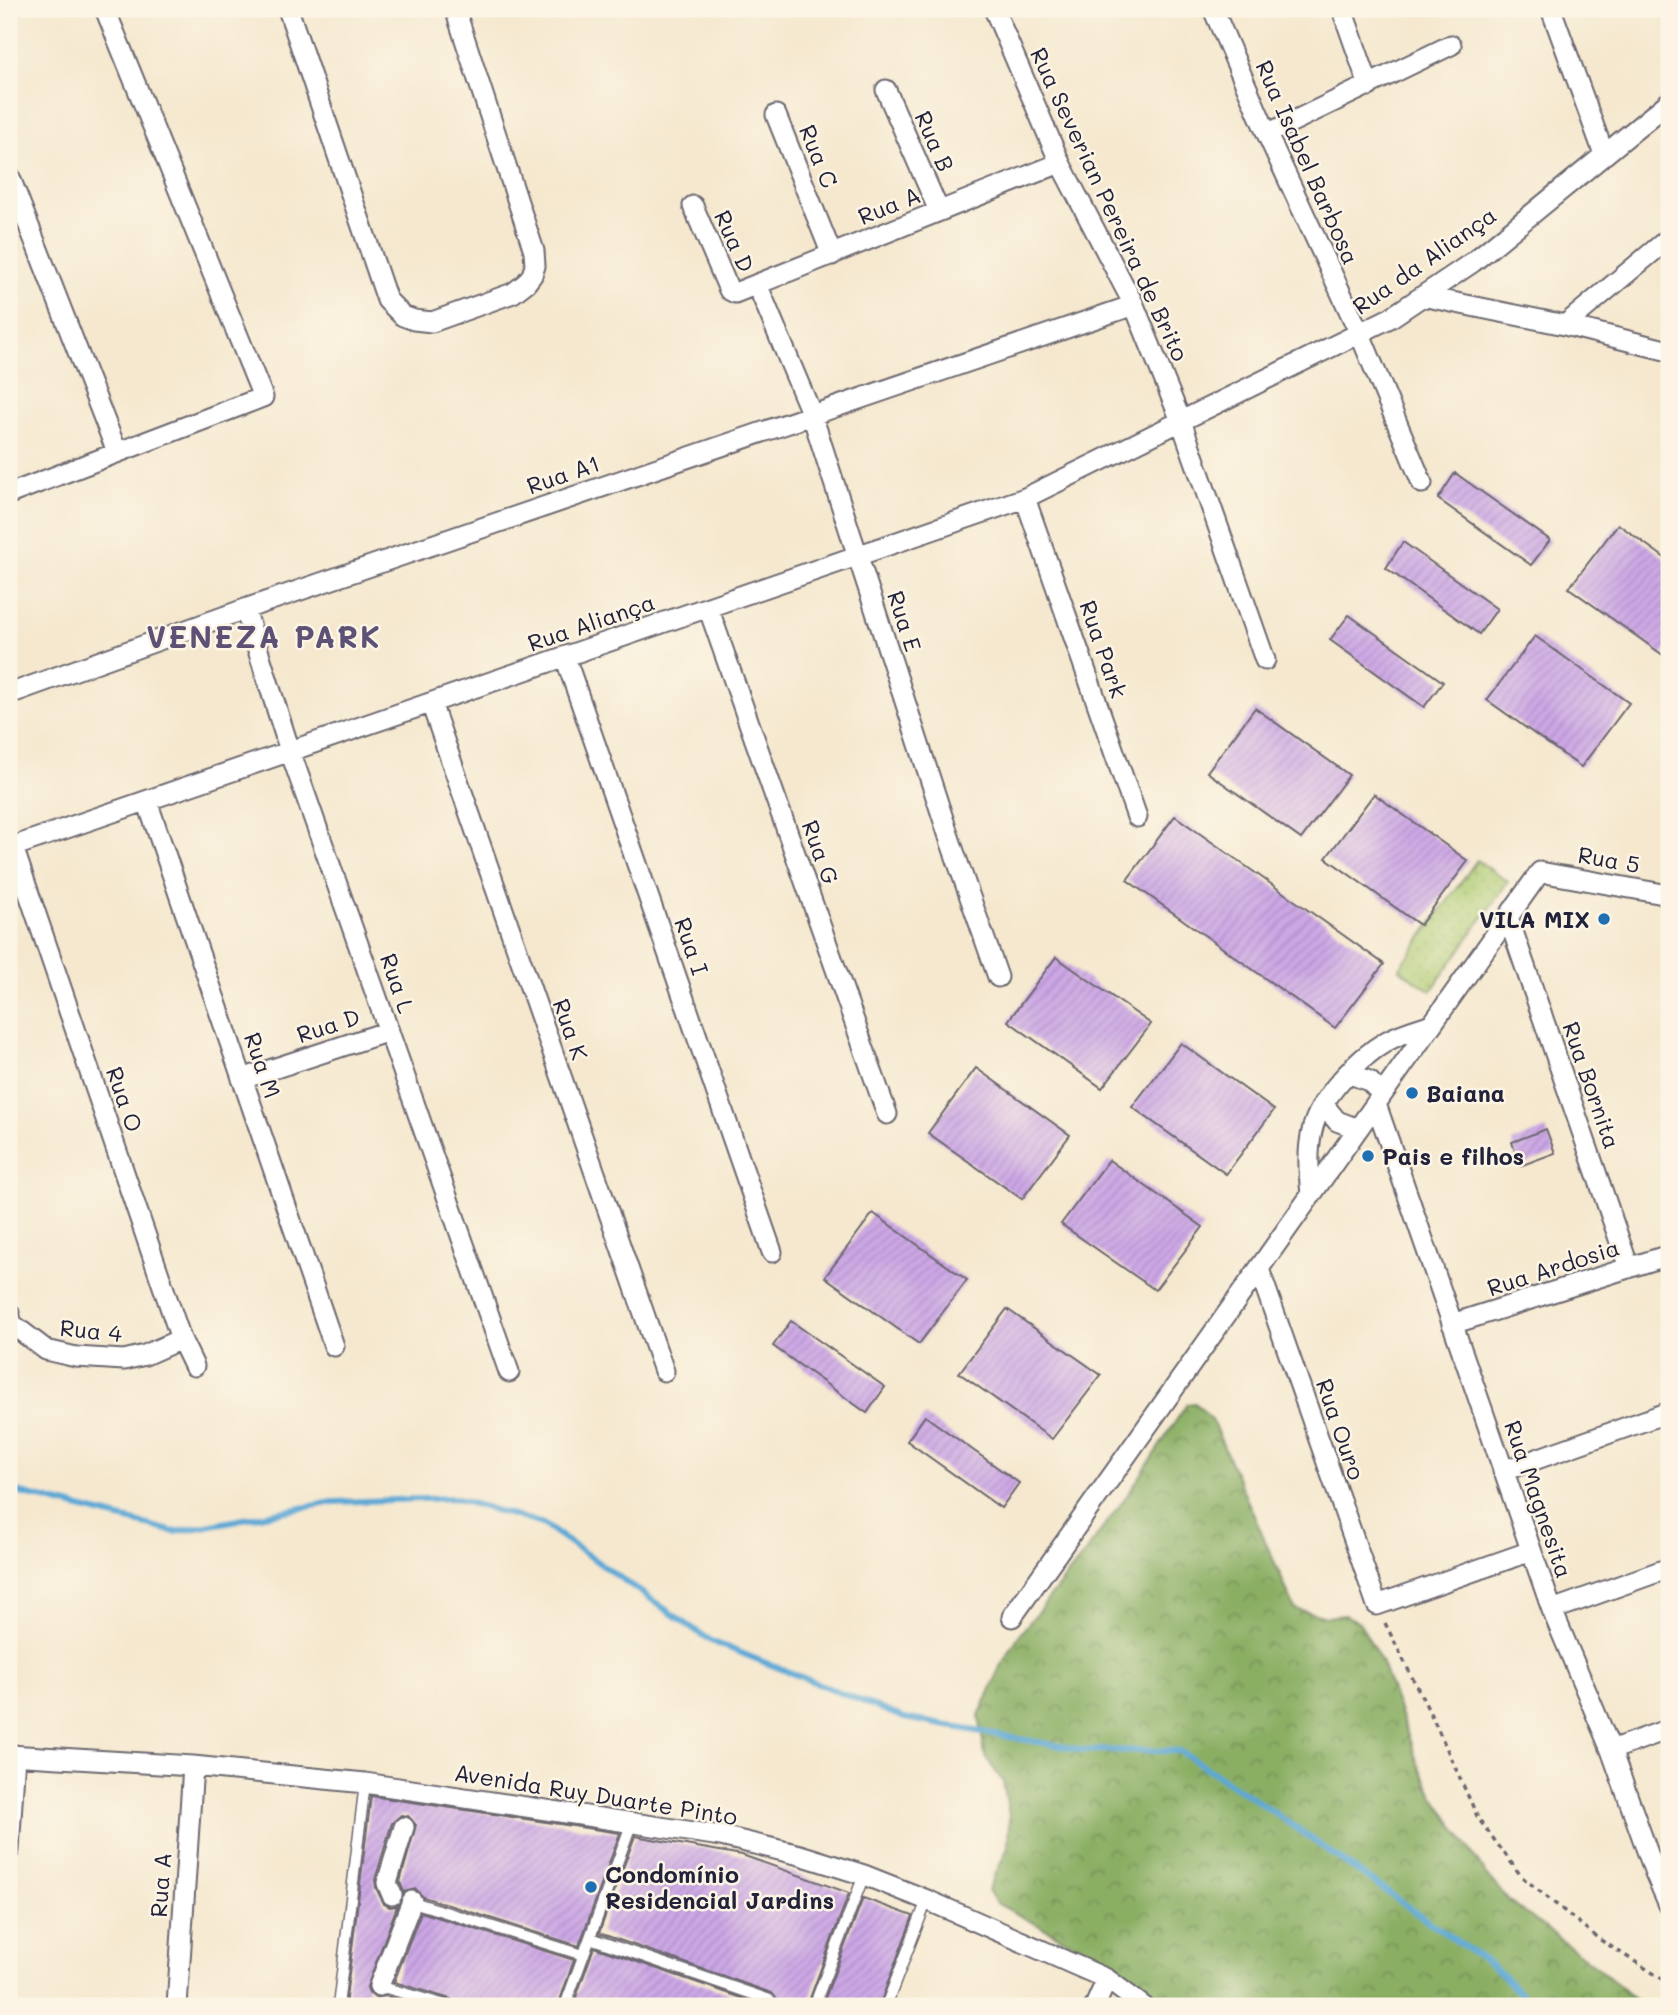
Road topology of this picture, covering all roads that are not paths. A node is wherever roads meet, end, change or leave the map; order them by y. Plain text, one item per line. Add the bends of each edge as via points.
1 (105, 9) edge
2 (288, 9) edge
3 (455, 9) edge
4 (994, 9) edge
5 (1213, 9) edge
6 (1342, 9) edge
7 (1551, 9) edge
8 (1451, 45) dead end
9 (1369, 86) junction
10 (886, 90) dead end
11 (1669, 102) edge
12 (776, 115) dead end
13 (1267, 134) junction
14 (1604, 154) junction
15 (1060, 163) junction
16 (9, 176) edge
17 (693, 206) dead end
18 (939, 211) junction
19 (1669, 238) edge
20 (832, 255) junction
21 (757, 284) junction
22 (735, 293) joint
23 (1422, 296) junction
24 (1134, 305) junction
25 (1565, 325) junction
26 (1360, 334) junction
27 (1669, 351) edge
28 (812, 415) junction
29 (1181, 421) junction
30 (117, 452) junction
31 (1422, 483) dead end
32 (9, 494) edge
33 (1026, 498) junction
34 (858, 556) junction
35 (708, 607) junction
36 (245, 609) junction
37 (565, 657) junction
38 (1265, 660) dead end
39 (9, 694) edge
40 (431, 703) junction
41 (290, 751) junction
42 (147, 801) junction
43 (1137, 817) dead end
44 (11, 848) edge
45 (1669, 895) edge
46 (1508, 917) junction
47 (998, 976) dead end
48 (1432, 1024) junction
49 (389, 1031) junction
50 (1348, 1073) junction
51 (242, 1079) junction
52 (1379, 1099) junction
53 (1323, 1104) junction
54 (887, 1114) dead end
55 (1358, 1129) junction
56 (1311, 1195) junction
57 (772, 1252) dead end
58 (1669, 1255) edge
59 (1629, 1268) junction
60 (1259, 1269) junction
61 (9, 1313) edge
62 (1452, 1325) junction
63 (181, 1339) junction
64 (334, 1346) dead end
65 (194, 1366) dead end
66 (509, 1371) dead end
67 (664, 1371) dead end
68 (1669, 1412) edge
69 (1503, 1471) junction
70 (1531, 1551) junction
71 (1669, 1568) edge
72 (1552, 1610) junction
73 (1012, 1617) dead end
74 (1669, 1729) edge
75 (1611, 1750) junction
76 (12, 1755) edge
77 (193, 1766) junction
78 (365, 1783) junction
79 (632, 1822) junction
80 (404, 1827) dead end
81 (9, 1850) edge
82 (1662, 1871) edge
83 (864, 1875) junction
84 (392, 1895) joint
85 (927, 1900) junction
86 (412, 1901) junction
87 (1669, 1905) edge
88 (590, 1938) junction
89 (583, 1955) junction
90 (1107, 1979) junction
91 (379, 1986) joint
92 (770, 2000) dead end
93 (177, 2006) edge
94 (338, 2006) edge
95 (449, 2006) edge
96 (565, 2006) edge
97 (814, 2006) edge
98 (886, 2006) edge
99 (1096, 2006) edge
100 (1143, 2006) edge

1 - 30 street via 263,397
2 - 3 street via 387,300 403,316 432,322 513,293 526,284 535,265
4 - 15 street, Rua Severian Pereira de Brito
5 - 13 street, Rua Isabel Barbosa
6 - 9 street
7 - 14 street
8 - 9 street
9 - 13 street
10 - 18 street, Rua B
11 - 14 street, Rua da Aliança
12 - 20 street, Rua C
13 - 26 street, Rua Isabel Barbosa
14 - 23 street, Rua da Aliança via 1473,262
15 - 18 street, Rua A
15 - 24 street, Rua Severian Pereira de Brito
16 - 30 street
17 - 22 street, Rua D via 729,290
18 - 20 street, Rua A
19 - 25 street
20 - 21 street, Rua A
21 - 22 street, Rua A
21 - 28 street, Rua E
23 - 25 street
23 - 26 street, Rua da Aliança
24 - 28 street, Rua A1
24 - 29 street, Rua Severian Pereira de Brito
25 - 27 street
26 - 29 street, Rua da Aliança
26 - 31 street, Rua Isabel Barbosa
28 - 34 street, Rua E
28 - 36 street, Rua A1
29 - 33 street, Rua Aliança
29 - 38 street, Rua Severian Pereira de Brito
30 - 32 street
33 - 34 street, Rua Aliança
33 - 43 street, Rua Park
34 - 35 street, Rua Aliança
34 - 47 street, Rua E
35 - 37 street, Rua Aliança
35 - 54 street, Rua G
36 - 39 street, Rua A1
36 - 41 street, Rua L
37 - 40 street, Rua Aliança
37 - 57 street, Rua I
40 - 41 street, Rua Aliança
40 - 67 street, Rua K
41 - 42 street, Rua Aliança
41 - 49 street, Rua L
42 - 44 street, Rua Aliança
42 - 51 street, Rua M
44 - 63 street, Rua O
45 - 46 street, Rua 5 via 1540,872
46 - 48 street
46 - 59 street, Rua Bornita
48 - 50 street via 1385,1042
48 - 52 street
49 - 51 street, Rua D
49 - 66 street, Rua L
50 - 52 street via 1369,1081
50 - 53 street
51 - 64 street, Rua M
52 - 55 street
52 - 62 street, Rua Magnesita
53 - 55 street via 1337,1121
53 - 56 street via 1312,1129
55 - 56 street
56 - 60 street
58 - 59 street, Rua Ardosia
59 - 62 street, Rua Ardosia
60 - 70 street, Rua Ouro via 1377,1605
60 - 73 street
61 - 63 street, Rua 4 via 12,1324 46,1350 76,1357 124,1360
62 - 69 street, Rua Magnesita
63 - 65 street, Rua O
68 - 69 street
69 - 70 street, Rua Magnesita
70 - 72 street, Rua Magnesita
71 - 72 street
72 - 75 street, Rua Magnesita
74 - 75 street
75 - 82 street, Rua Magnesita
76 - 77 street, Avenida Ruy Duarte Pinto
76 - 81 street
77 - 78 street, Avenida Ruy Duarte Pinto
77 - 93 street, Rua A
78 - 79 street, Avenida Ruy Duarte Pinto
78 - 94 lane
79 - 83 street, Avenida Ruy Duarte Pinto via 721,1836
79 - 88 lane
80 - 84 street via 387,1884
82 - 87 street, Rua Magnesita
83 - 85 street, Avenida Ruy Duarte Pinto
83 - 97 lane
84 - 86 lane
85 - 90 street, Avenida Ruy Duarte Pinto
85 - 98 lane
86 - 89 lane
86 - 91 street
88 - 89 lane
88 - 92 lane
89 - 96 lane
90 - 99 street
90 - 100 street, Avenida Ruy Duarte Pinto
91 - 95 lane

